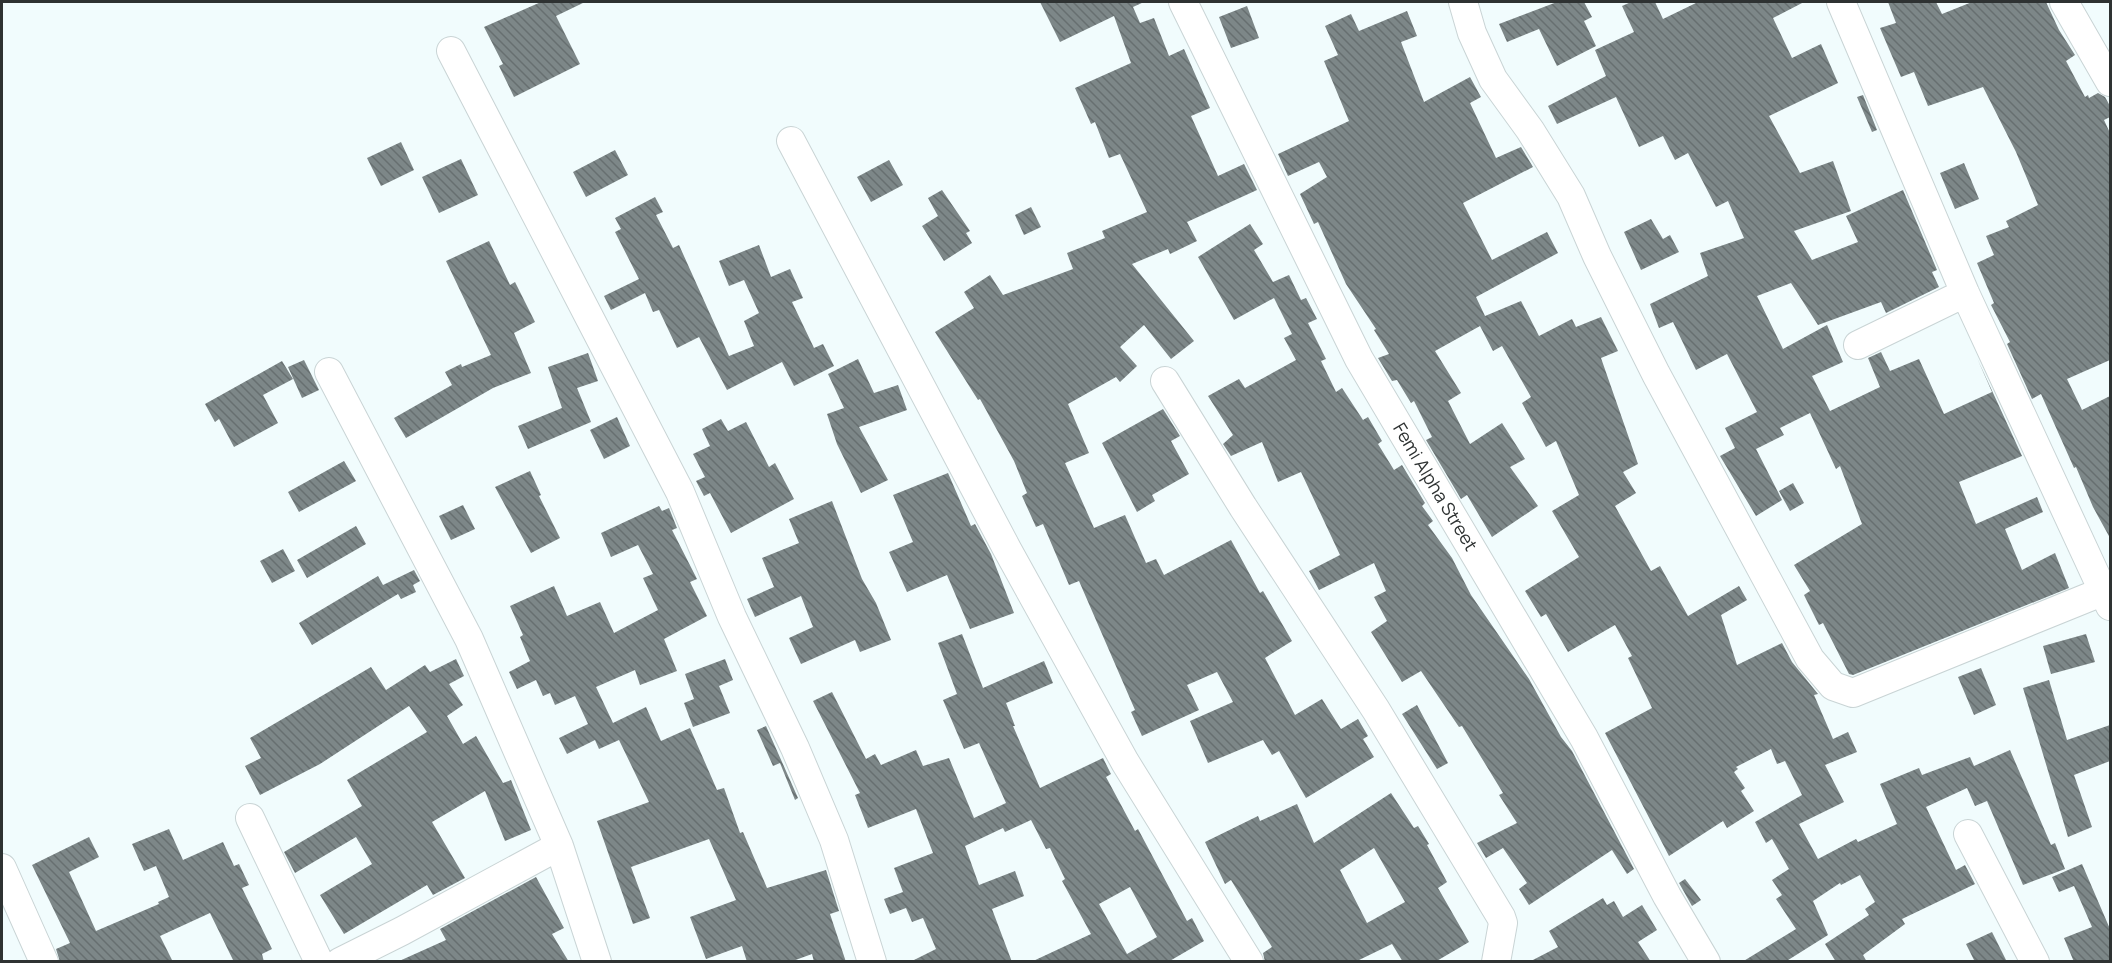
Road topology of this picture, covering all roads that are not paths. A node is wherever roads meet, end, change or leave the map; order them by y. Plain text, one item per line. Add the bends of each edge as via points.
1 (1184, 2) edge
2 (1463, 2) edge
3 (1841, 2) edge
4 (2074, 4) edge
5 (451, 51) dead end
6 (2110, 82) edge
7 (791, 141) dead end
8 (1965, 293) junction
9 (1858, 345) dead end
10 (329, 372) dead end
11 (1165, 381) dead end
12 (2107, 598) edge
13 (250, 818) dead end
14 (1968, 834) dead end
15 (559, 846) junction
16 (2, 868) edge
17 (44, 962) edge
18 (319, 962) edge
19 (340, 962) edge
20 (597, 962) edge
21 (872, 962) edge
22 (1249, 962) edge
23 (1496, 962) edge
24 (1706, 962) edge
25 (2035, 962) edge

1 - 24 street, Femi Alpha Street via 1359,359 1584,738
2 - 12 street via 1493,79 1571,196 1656,374 1810,659 1833,686 1852,693
3 - 8 street
4 - 6 street
5 - 21 street via 681,492 732,617 834,840
7 - 22 street via 1007,549 1125,762
8 - 9 street
8 - 12 street
10 - 15 street via 469,639
11 - 23 street via 1376,710 1501,917
13 - 18 street
14 - 25 street
15 - 19 street
15 - 20 street
16 - 17 street

